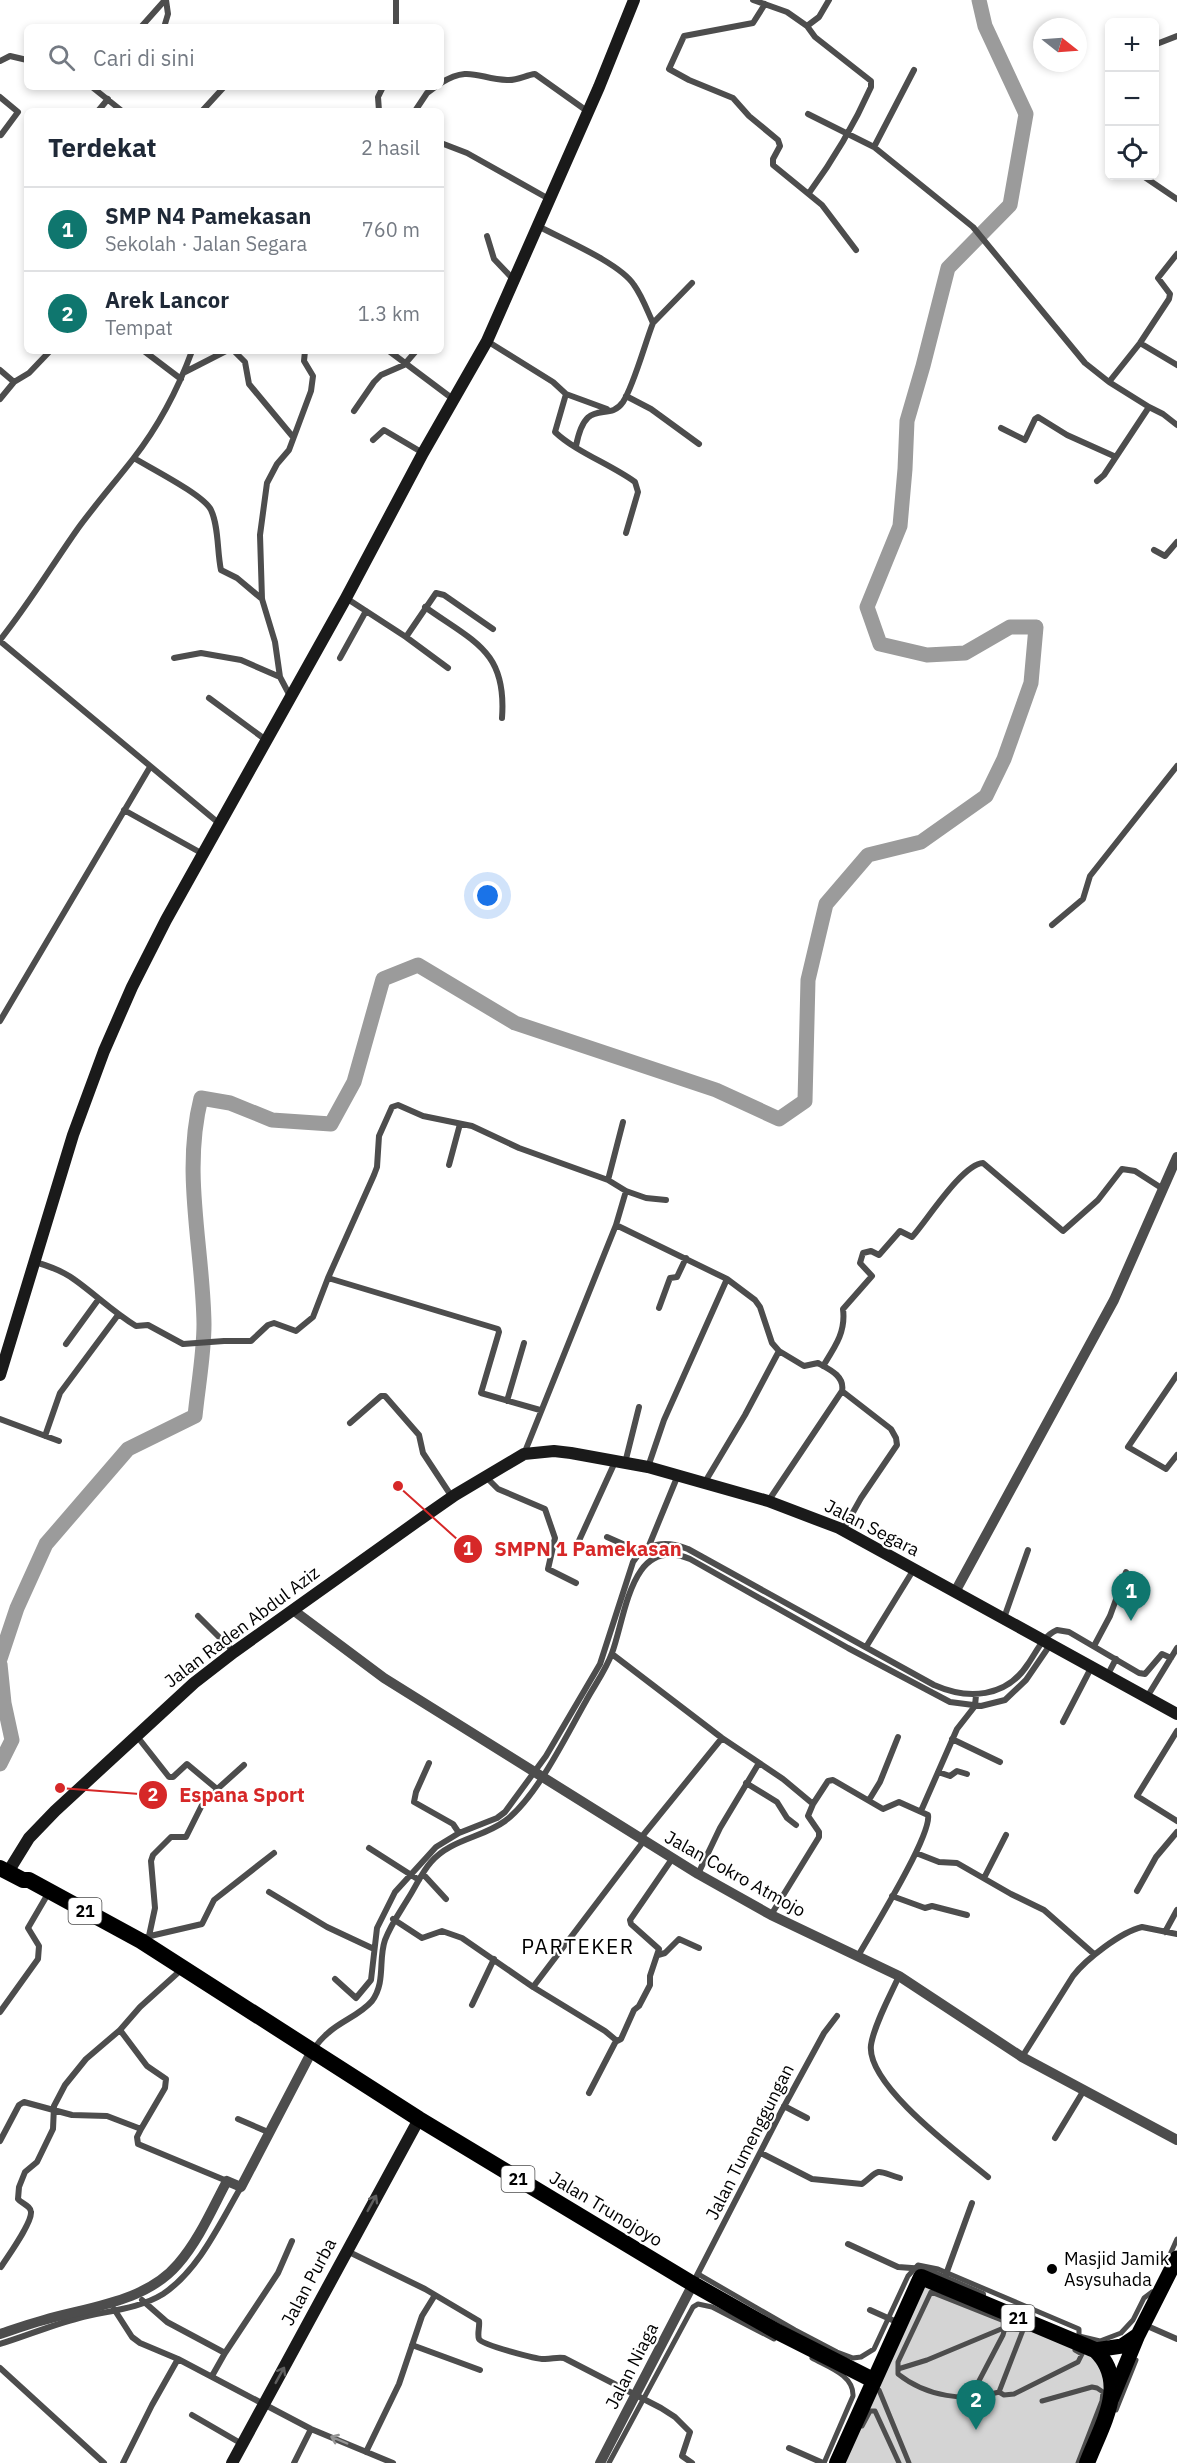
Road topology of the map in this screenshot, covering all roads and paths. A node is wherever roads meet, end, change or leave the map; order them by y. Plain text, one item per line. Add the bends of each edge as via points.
1 (166, 0) edge
2 (396, 0) edge
3 (634, 0) edge
4 (753, 0) edge
5 (829, 0) edge
6 (765, 4) junction
7 (144, 24) edge
8 (165, 24) dead end
9 (396, 24) edge
10 (807, 26) junction
11 (1177, 36) edge
12 (1159, 43) edge
13 (0, 58) edge
14 (24, 59) edge
15 (914, 70) dead end
16 (444, 82) edge
17 (96, 90) edge
18 (221, 90) edge
19 (381, 90) edge
20 (431, 90) edge
21 (0, 97) edge
22 (108, 99) junction
23 (100, 108) edge
24 (118, 108) edge
25 (205, 108) edge
26 (379, 108) edge
27 (417, 108) edge
28 (587, 111) junction
29 (808, 114) dead end
30 (1, 135) edge
31 (848, 135) junction
32 (444, 144) edge
33 (874, 147) junction
34 (1149, 180) edge
35 (809, 193) junction
36 (549, 199) junction
37 (1177, 199) edge
38 (538, 226) junction
39 (487, 236) dead end
40 (856, 250) dead end
41 (1177, 254) edge
42 (514, 280) junction
43 (692, 283) dead end
44 (653, 322) junction
45 (487, 341) junction
46 (1140, 342) junction
47 (47, 354) edge
48 (149, 354) edge
49 (191, 354) edge
50 (221, 354) edge
51 (237, 354) edge
52 (305, 354) edge
53 (392, 354) edge
54 (413, 354) edge
55 (404, 365) junction
56 (1177, 365) edge
57 (0, 370) edge
58 (182, 376) junction
59 (14, 382) junction
60 (1109, 382) junction
61 (566, 393) junction
62 (626, 396) junction
63 (0, 399) edge
64 (453, 399) junction
65 (1149, 407) junction
66 (354, 411) dead end
67 (611, 411) junction
68 (1177, 425) edge
69 (1001, 428) dead end
70 (293, 437) junction
71 (373, 440) dead end
72 (699, 444) dead end
73 (576, 446) junction
74 (423, 453) junction
75 (1116, 457) junction
76 (134, 458) junction
77 (1098, 481) dead end
78 (626, 533) dead end
79 (1177, 542) edge
80 (1154, 550) dead end
81 (346, 598) junction
82 (262, 599) junction
83 (425, 608) junction
84 (366, 611) junction
85 (493, 629) dead end
86 (406, 637) junction
87 (0, 641) edge
88 (174, 658) dead end
89 (340, 658) dead end
90 (448, 668) dead end
91 (280, 677) junction
92 (291, 696) junction
93 (209, 698) dead end
94 (502, 718) dead end
95 (267, 740) junction
96 (150, 766) junction
97 (1177, 766) edge
98 (124, 810) junction
99 (221, 825) junction
100 (204, 855) junction
101 (1052, 925) dead end
102 (0, 1021) edge
103 (624, 1122) dead end
104 (460, 1124) junction
105 (1177, 1157) edge
106 (449, 1165) dead end
107 (608, 1180) junction
108 (1163, 1189) junction
109 (626, 1191) junction
110 (666, 1200) dead end
111 (616, 1225) junction
112 (686, 1258) junction
113 (35, 1262) junction
114 (328, 1278) junction
115 (727, 1279) junction
116 (98, 1300) junction
117 (658, 1308) dead end
118 (118, 1315) junction
119 (524, 1343) dead end
120 (66, 1344) dead end
121 (779, 1351) junction
122 (823, 1366) junction
123 (0, 1375) edge
124 (1177, 1375) edge
125 (842, 1391) junction
126 (507, 1401) junction
127 (639, 1407) dead end
128 (540, 1410) junction
129 (0, 1419) edge
130 (350, 1423) dead end
131 (45, 1436) junction
132 (59, 1441) dead end
133 (524, 1454) junction
134 (1177, 1455) edge
135 (620, 1462) junction
136 (648, 1467) junction
137 (679, 1475) junction
138 (485, 1477) junction
139 (705, 1482) junction
140 (452, 1497) junction
141 (768, 1502) junction
142 (843, 1530) junction
143 (607, 1537) dead end
144 (576, 1545) dead end
145 (672, 1548) junction
146 (1028, 1550) dead end
147 (646, 1553) junction
148 (914, 1569) junction
149 (1126, 1572) dead end
150 (576, 1583) dead end
151 (955, 1592) junction
152 (624, 1600) junction
153 (293, 1610) junction
154 (198, 1616) dead end
155 (1004, 1618) junction
156 (830, 1632) junction
157 (1047, 1642) junction
158 (1094, 1646) junction
159 (1177, 1648) edge
160 (864, 1650) junction
161 (234, 1652) junction
162 (612, 1654) junction
163 (1171, 1658) junction
164 (1116, 1659) junction
165 (1091, 1668) junction
166 (1107, 1676) junction
167 (596, 1678) junction
168 (1020, 1681) junction
169 (1004, 1692) junction
170 (1147, 1698) junction
171 (975, 1699) junction
172 (1177, 1714) edge
173 (1063, 1722) dead end
174 (1177, 1731) edge
175 (136, 1735) junction
176 (898, 1737) dead end
177 (722, 1738) junction
178 (952, 1739) junction
179 (759, 1762) junction
180 (1000, 1762) dead end
181 (429, 1763) dead end
182 (244, 1765) dead end
183 (938, 1772) junction
184 (967, 1774) dead end
185 (538, 1776) junction
186 (746, 1783) junction
187 (216, 1789) junction
188 (869, 1800) junction
189 (813, 1804) junction
190 (921, 1811) junction
191 (1177, 1821) edge
192 (796, 1825) dead end
193 (1177, 1832) edge
194 (459, 1833) junction
195 (1006, 1835) dead end
196 (641, 1840) junction
197 (452, 1841) junction
198 (369, 1848) dead end
199 (274, 1853) dead end
200 (916, 1853) junction
201 (672, 1859) junction
202 (5, 1866) edge
203 (698, 1874) junction
204 (417, 1876) junction
205 (984, 1878) junction
206 (50, 1892) junction
207 (269, 1892) dead end
208 (1137, 1892) dead end
209 (892, 1896) junction
210 (446, 1899) dead end
211 (1177, 1910) edge
212 (967, 1915) dead end
213 (771, 1916) junction
214 (393, 1919) junction
215 (1165, 1932) junction
216 (1177, 1934) edge
217 (143, 1939) junction
218 (699, 1948) dead end
219 (374, 1949) junction
220 (1094, 1954) junction
221 (658, 1955) junction
222 (858, 1956) junction
223 (494, 1959) junction
224 (178, 1965) junction
225 (898, 1976) junction
226 (335, 1979) dead end
227 (533, 1987) junction
228 (356, 1998) junction
229 (472, 2005) dead end
230 (363, 2009) junction
231 (0, 2012) edge
232 (837, 2016) dead end
233 (120, 2030) junction
234 (616, 2041) junction
235 (312, 2051) junction
236 (1022, 2057) junction
237 (1084, 2089) junction
238 (589, 2093) dead end
239 (784, 2106) junction
240 (53, 2112) junction
241 (807, 2118) dead end
242 (238, 2119) dead end
243 (419, 2119) junction
244 (141, 2129) junction
245 (268, 2132) junction
246 (1055, 2138) dead end
247 (1177, 2140) edge
248 (0, 2141) edge
249 (760, 2153) junction
250 (988, 2177) dead end
251 (900, 2178) dead end
252 (227, 2181) junction
253 (241, 2187) junction
254 (972, 2203) dead end
255 (220, 2209) junction
256 (1177, 2239) edge
257 (292, 2241) dead end
258 (848, 2244) dead end
259 (346, 2251) junction
260 (1177, 2258) edge
261 (1, 2267) edge
262 (920, 2272) junction
263 (1177, 2272) edge
264 (945, 2275) junction
265 (696, 2279) junction
266 (435, 2295) junction
267 (141, 2297) junction
268 (981, 2303) junction
269 (114, 2309) junction
270 (870, 2310) dead end
271 (894, 2321) junction
272 (46, 2325) junction
273 (1006, 2327) junction
274 (1143, 2329) junction
275 (0, 2334) edge
276 (1177, 2339) edge
277 (782, 2343) dead end
278 (0, 2344) edge
279 (412, 2345) junction
280 (1069, 2348) dead end
281 (1095, 2350) junction
282 (225, 2353) junction
283 (809, 2356) dead end
284 (178, 2360) junction
285 (0, 2368) edge
286 (898, 2369) junction
287 (480, 2370) dead end
288 (212, 2376) junction
289 (876, 2385) junction
290 (999, 2392) junction
291 (986, 2396) junction
292 (638, 2397) junction
293 (970, 2398) junction
294 (1112, 2398) junction
295 (1042, 2401) dead end
296 (264, 2404) junction
297 (192, 2415) dead end
298 (980, 2417) dead end
299 (311, 2428) junction
300 (861, 2429) dead end
301 (856, 2438) dead end
302 (242, 2444) junction
303 (789, 2448) dead end
304 (366, 2452) junction
305 (104, 2463) edge
306 (123, 2463) edge
307 (232, 2463) edge
308 (294, 2463) edge
309 (393, 2463) edge
310 (600, 2463) edge
311 (609, 2463) edge
312 (692, 2463) edge
313 (823, 2463) edge
314 (837, 2463) edge
315 (846, 2463) edge
316 (899, 2463) edge
317 (909, 2463) edge
318 (1078, 2463) edge
319 (1087, 2463) edge
320 (1095, 2463) edge

1 - 7 street
1 - 8 street
2 - 9 street
3 - 28 main road
4 - 6 street
5 - 10 street via 819,17
6 - 10 street via 787,12
6 - 35 street via 753,23 681,38 669,69 737,101 779,141 773,165
10 - 31 street via 814,37 871,81
11 - 12 street
13 - 14 street
15 - 33 street
16 - 28 street via 469,73 508,80 535,74
17 - 22 street
18 - 25 street
19 - 26 street
20 - 27 street
21 - 30 street via 18,112
22 - 23 street
22 - 24 street
28 - 36 main road
29 - 31 street
31 - 33 street
31 - 35 street
32 - 36 street
33 - 60 street via 973,227 1078,355
34 - 37 street
35 - 40 street
36 - 38 main road
38 - 42 main road
38 - 44 street via 628,278
39 - 42 street via 494,259
41 - 46 street via 1158,278 1170,294 1169,299
42 - 45 main road
43 - 44 street
44 - 62 street
45 - 61 street
45 - 64 main road
46 - 56 street
46 - 60 street
47 - 59 street
48 - 58 street
49 - 58 street
50 - 58 street
51 - 70 street via 244,362 249,384
52 - 70 street via 304,361 313,376 309,398
53 - 55 street
54 - 55 street
55 - 64 street
55 - 66 street via 381,375
57 - 59 street
58 - 76 street
59 - 63 street
60 - 65 street
61 - 67 street
61 - 73 street via 555,432
62 - 67 street
62 - 72 street
64 - 74 main road
65 - 68 street
65 - 75 street
67 - 73 street via 586,418
69 - 75 street via 1025,440 1038,417
70 - 82 street via 289,450 271,474 264,496 260,535
71 - 74 street via 384,430
73 - 78 street via 635,482 638,492
74 - 81 main road
75 - 77 street
76 - 82 street via 209,507 221,570
76 - 87 street via 80,525
79 - 80 street via 1165,556
81 - 84 street
81 - 92 main road
82 - 91 street
83 - 85 street via 433,595 439,593
83 - 86 street
83 - 94 street via 486,652 501,678
84 - 86 street
84 - 89 street
86 - 90 street
87 - 96 street
88 - 91 street via 213,653
91 - 92 street
92 - 95 main road
93 - 95 street
95 - 99 main road
96 - 98 street
96 - 99 street
97 - 101 street via 1090,876 1083,899
98 - 100 street
98 - 102 street
99 - 100 main road
100 - 113 main road via 132,987 104,1051 73,1135
103 - 107 street
104 - 106 street
104 - 107 street
104 - 114 street via 423,1116 398,1105 392,1107 379,1136 377,1167
105 - 108 street
107 - 109 street
108 - 122 street via 1135,1172 1122,1169 1098,1200 1063,1232 980,1163 949,1190 911,1238 900,1231 879,1255 871,1251 862,1254 860,1263 872,1276 843,1309 842,1330
108 - 151 street via 1114,1300
109 - 110 street
109 - 111 street
111 - 112 street
111 - 128 street
112 - 115 street
112 - 117 street via 677,1277 670,1278
113 - 116 street via 75,1280
113 - 123 main road
114 - 118 street via 313,1317 302,1328 288,1330 274,1323 251,1341 183,1344 148,1325 136,1326
114 - 126 street via 498,1329 481,1393
115 - 121 street via 755,1300
115 - 136 street via 687,1364
116 - 118 street
116 - 120 street
118 - 131 street via 60,1393
119 - 126 street
121 - 122 street via 804,1366
121 - 139 street
122 - 125 street via 843,1382
124 - 134 street via 1128,1447 1166,1469
125 - 141 street
125 - 142 street via 891,1429 897,1442 895,1451
126 - 128 street
127 - 135 street
128 - 133 street
129 - 131 street
130 - 140 street via 381,1396 388,1399 419,1435 423,1453
131 - 132 street
133 - 135 main road, Jalan Segara via 554,1451
133 - 138 main road, Jalan Raden Abdul Aziz
135 - 136 main road, Jalan Segara
135 - 144 street
136 - 137 main road, Jalan Segara
137 - 139 main road, Jalan Segara
137 - 147 street
138 - 140 main road, Jalan Raden Abdul Aziz
138 - 150 street via 498,1489 545,1509 555,1538 548,1569
139 - 141 main road, Jalan Segara
140 - 153 main road, Jalan Raden Abdul Aziz
141 - 142 main road, Jalan Segara
142 - 148 main road, Jalan Segara
143 - 147 street
145 - 147 street via 657,1555
145 - 147 street via 662,1543
145 - 156 street
146 - 155 street
147 - 152 street
147 - 152 street via 633,1562
148 - 151 main road, Jalan Segara
148 - 160 street
149 - 158 street
151 - 155 main road, Jalan Segara
152 - 162 street
152 - 167 street
153 - 161 main road, Jalan Raden Abdul Aziz
153 - 185 street, Jalan Cokro Atmojo via 384,1678
154 - 161 street
155 - 157 main road, Jalan Segara
156 - 160 street
156 - 160 street
157 - 158 street via 1052,1632 1063,1629
157 - 165 main road, Jalan Segara
157 - 168 street
158 - 164 street
159 - 163 street
160 - 171 street via 948,1691
160 - 171 street via 941,1699
161 - 175 main road, Jalan Raden Abdul Aziz
162 - 167 street
162 - 177 street
163 - 164 street via 1162,1654 1145,1674
163 - 170 street
164 - 166 street
165 - 166 main road, Jalan Segara
165 - 173 street
166 - 170 main road, Jalan Segara
167 - 185 street
168 - 169 street
168 - 169 street
169 - 171 street
169 - 171 street via 989,1705
170 - 172 main road, Jalan Segara
171 - 178 street
174 - 191 street via 1137,1796
175 - 187 street via 169,1777 187,1764
175 - 202 main road, Jalan Raden Abdul Aziz
176 - 188 street
177 - 179 street
177 - 196 street
178 - 180 street
178 - 183 street
179 - 186 street
179 - 189 street
181 - 194 street via 414,1802 453,1824
182 - 187 street
183 - 184 street via 950,1776 957,1771
183 - 190 street
185 - 194 street via 497,1818
185 - 196 street, Jalan Cokro Atmojo
185 - 197 street via 507,1819
186 - 192 street via 777,1802
186 - 203 street
187 - 217 street via 204,1801 186,1837 171,1837 153,1855 150,1867 154,1908
188 - 189 street via 830,1780
188 - 190 street via 884,1809 899,1803
189 - 213 street via 808,1816 819,1837
190 - 200 street via 929,1819
193 - 208 street via 1156,1857
194 - 197 street
195 - 205 street
196 - 201 street, Jalan Cokro Atmojo
196 - 227 street
197 - 204 street
197 - 204 street via 429,1852
198 - 204 street
199 - 217 street via 214,1900 202,1924
200 - 205 street via 939,1862 957,1863
200 - 209 street
201 - 203 street, Jalan Cokro Atmojo
201 - 221 street via 630,1920 659,1948
202 - 206 highway, 21 via 26,1874
203 - 213 street, Jalan Cokro Atmojo
204 - 210 street
204 - 214 street
204 - 219 street via 395,1892 383,1912
205 - 220 street via 1049,1913
206 - 217 highway, 21
206 - 231 street via 28,1928 39,1946 38,1959
207 - 219 street via 334,1931
209 - 212 street via 925,1908 932,1906
209 - 222 street
211 - 215 street
213 - 222 street, Jalan Cokro Atmojo
214 - 223 street via 422,1938 447,1931
214 - 230 street via 382,1950 382,1977 372,2000
215 - 216 street
215 - 220 street via 1137,1928
217 - 224 highway, 21
218 - 221 street via 679,1939
219 - 228 street via 371,1980
220 - 236 street via 1073,1976
221 - 234 street via 650,1984 621,2039
222 - 225 street, Jalan Cokro Atmojo
223 - 227 street
223 - 229 street
224 - 233 street
224 - 235 highway, Jalan Trunojoyo / 21
225 - 236 street, Jalan Cokro Atmojo
225 - 250 street via 871,2047 876,2069 891,2091
226 - 228 street
227 - 234 street
228 - 230 street
230 - 235 street via 328,2033
232 - 239 street, Jalan Tumenggungan
233 - 240 street via 86,2059 65,2085
233 - 244 street via 147,2066 166,2079 165,2088
234 - 238 street
235 - 243 highway, Jalan Trunojoyo / 21
235 - 245 street
236 - 237 street, Jalan Cokro Atmojo
237 - 246 street
237 - 247 street, Jalan Cokro Atmojo
239 - 241 street
239 - 249 street, Jalan Tumenggungan
240 - 244 street via 107,2116
240 - 248 street via 22,2103
240 - 261 street via 53,2129 45,2148 37,2162 27,2169 19,2187 18,2199 30,2208 31,2214
242 - 245 street
259 -> 243 main road, Jalan Purba
243 - 265 highway, Jalan Trunojoyo / 21
244 - 252 street via 138,2144
245 - 253 street
249 - 251 street via 821,2181 862,2184 878,2171
249 - 265 street, Jalan Tumenggungan
252 - 253 street
252 - 255 street
253 - 255 street
254 - 264 street
255 - 267 street via 177,2266
256 - 264 street via 1151,2295 1144,2298 1133,2320 1121,2333 1100,2341 1079,2336 1079,2329
257 - 282 street via 279,2273
258 - 262 street via 898,2267
259 - 266 street
296 -> 259 main road, Jalan Purba
260 - 274 main road
262 - 264 street
262 - 268 highway, 21
262 - 271 highway
263 - 274 street
264 - 268 street via 983,2294
265 - 271 street via 853,2358 874,2349
265 - 289 highway, Jalan Trunojoyo / 21 via 778,2332
265 - 292 street, Jalan Niaga
266 - 279 street via 422,2316
266 - 292 street via 479,2321 478,2337 482,2343 544,2360 564,2358
267 - 269 street
267 - 272 street
267 - 282 street via 167,2322
268 - 281 highway, 21
269 - 272 street
269 - 284 street via 132,2337
270 - 271 street
271 - 289 highway
272 - 275 street
272 - 278 street
273 - 286 street
273 - 286 street via 1004,2321 931,2292 900,2353
273 - 290 street via 1025,2330
273 - 293 street
274 - 276 street
274 - 281 main road via 1122,2346
274 - 294 main road
274 - 320 street
277 - 292 street via 712,2307 698,2304 687,2315
279 - 287 street
279 - 304 street via 399,2384
280 - 290 street via 1082,2354 1078,2362 1014,2394
281 - 294 highway via 1108,2367 1113,2382
282 - 288 street
283 - 313 street via 848,2378 854,2388
284 - 288 street
284 - 306 street
285 - 305 street
286 - 293 street via 898,2374 917,2385 943,2395
288 - 296 street
289 - 314 highway
289 - 317 street
290 - 291 street
291 - 293 street
291 - 298 street
292 - 310 street, Jalan Niaga
292 - 311 street
292 - 312 street via 675,2417 688,2429 690,2435 682,2456
294 - 319 highway
295 - 318 street via 1092,2387 1103,2392
296 - 299 street
296 - 302 main road, Jalan Purba
297 - 302 street
304 -> 299 street
299 - 308 street
300 - 316 street via 870,2411 875,2410
301 - 315 street
302 - 307 main road, Jalan Purba
303 - 313 street
304 - 309 street

